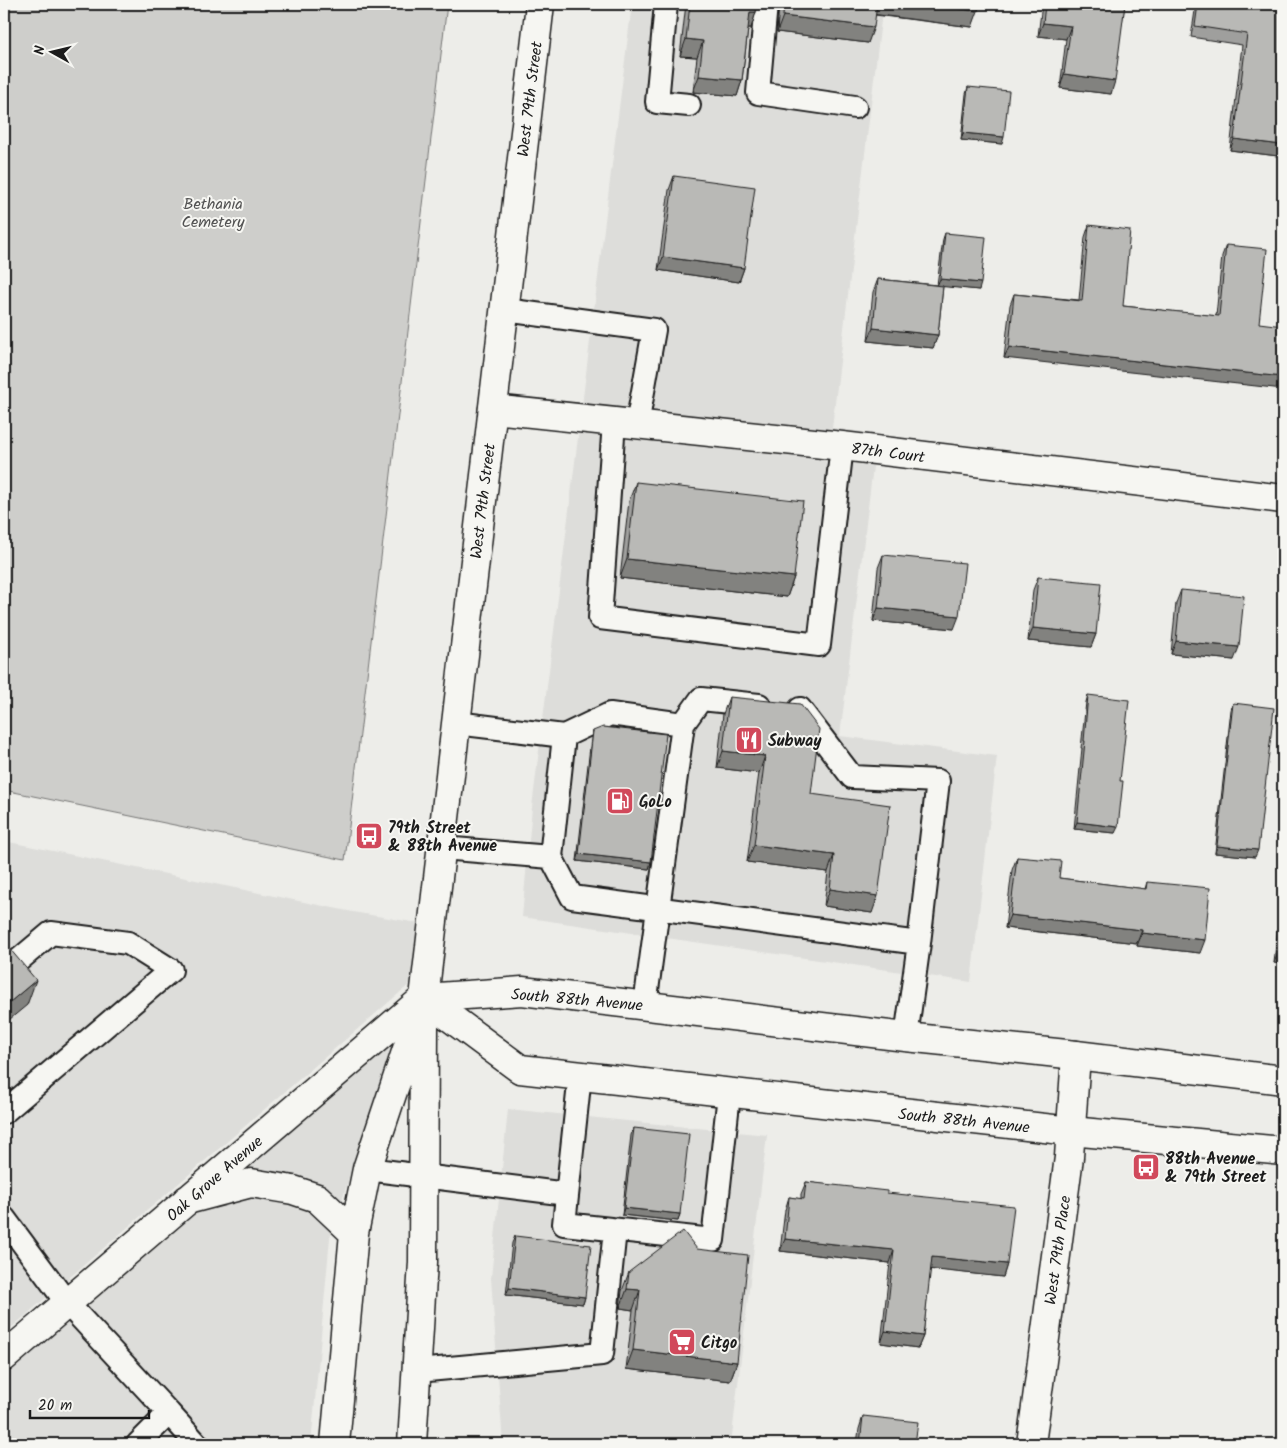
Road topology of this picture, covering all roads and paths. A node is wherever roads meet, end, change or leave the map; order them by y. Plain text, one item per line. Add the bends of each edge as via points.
1 (540, 4) edge
2 (666, 4) edge
3 (766, 4) edge
4 (689, 105) dead end
5 (855, 107) dead end
6 (504, 310) junction
7 (493, 409) junction
8 (626, 423) junction
9 (842, 446) junction
10 (1283, 500) edge
11 (456, 723) junction
12 (683, 724) junction
13 (564, 736) junction
14 (442, 848) junction
15 (551, 856) junction
16 (659, 909) junction
17 (919, 943) junction
18 (13, 965) edge
19 (424, 998) junction
20 (646, 1005) junction
21 (906, 1037) junction
22 (1076, 1055) junction
23 (580, 1075) junction
24 (1283, 1080) edge
25 (730, 1094) junction
26 (4, 1112) edge
27 (1071, 1131) junction
28 (1283, 1151) edge
29 (367, 1169) junction
30 (423, 1177) junction
31 (567, 1194) junction
32 (187, 1200) junction
33 (4, 1218) edge
34 (615, 1230) junction
35 (354, 1233) junction
36 (67, 1304) junction
37 (4, 1358) edge
38 (416, 1371) junction
39 (169, 1413) junction
40 (138, 1444) edge
41 (197, 1444) edge
42 (336, 1444) edge
43 (412, 1444) edge
44 (1031, 1444) edge

1 - 6 street, West 79th Street
2 - 4 lane via 657,102
3 - 5 lane via 758,93
6 - 7 street, West 79th Street
6 - 8 lane via 654,330
7 - 8 street, 87th Court
7 - 11 street, West 79th Street
8 - 9 street, 87th Court
8 - 9 lane via 600,618 819,645
9 - 10 street, 87th Court
11 - 13 lane
11 - 14 street, West 79th Street
12 - 13 lane via 610,714
12 - 16 lane
12 - 17 lane via 701,699 801,710 852,777 938,782
13 - 15 lane
14 - 15 lane
14 - 19 street, West 79th Street
15 - 16 lane via 572,897
16 - 17 lane
16 - 20 lane
17 - 21 lane
18 - 26 lane via 51,933 128,943 171,970
19 - 20 street, South 88th Avenue via 522,991
19 - 23 street, South 88th Avenue via 520,1069
19 - 29 street
19 - 30 street
19 - 32 street, Oak Grove Avenue
20 - 21 street, South 88th Avenue
21 - 22 street, South 88th Avenue
22 - 24 street, South 88th Avenue
22 - 27 street, West 79th Place
23 - 25 street, South 88th Avenue
23 - 31 lane
25 - 27 street, South 88th Avenue
25 - 34 lane via 714,1240
27 - 28 street, South 88th Avenue
27 - 44 street, West 79th Place
29 - 30 lane
29 - 35 street
30 - 31 lane
30 - 38 street
31 - 34 lane via 564,1224
32 - 35 street via 251,1184 293,1190 317,1198
32 - 36 street, Oak Grove Avenue
33 - 36 lane
34 - 38 lane via 602,1354
35 - 42 street
36 - 37 street, Oak Grove Avenue
36 - 39 lane
38 - 43 street
39 - 40 lane
39 - 41 lane

